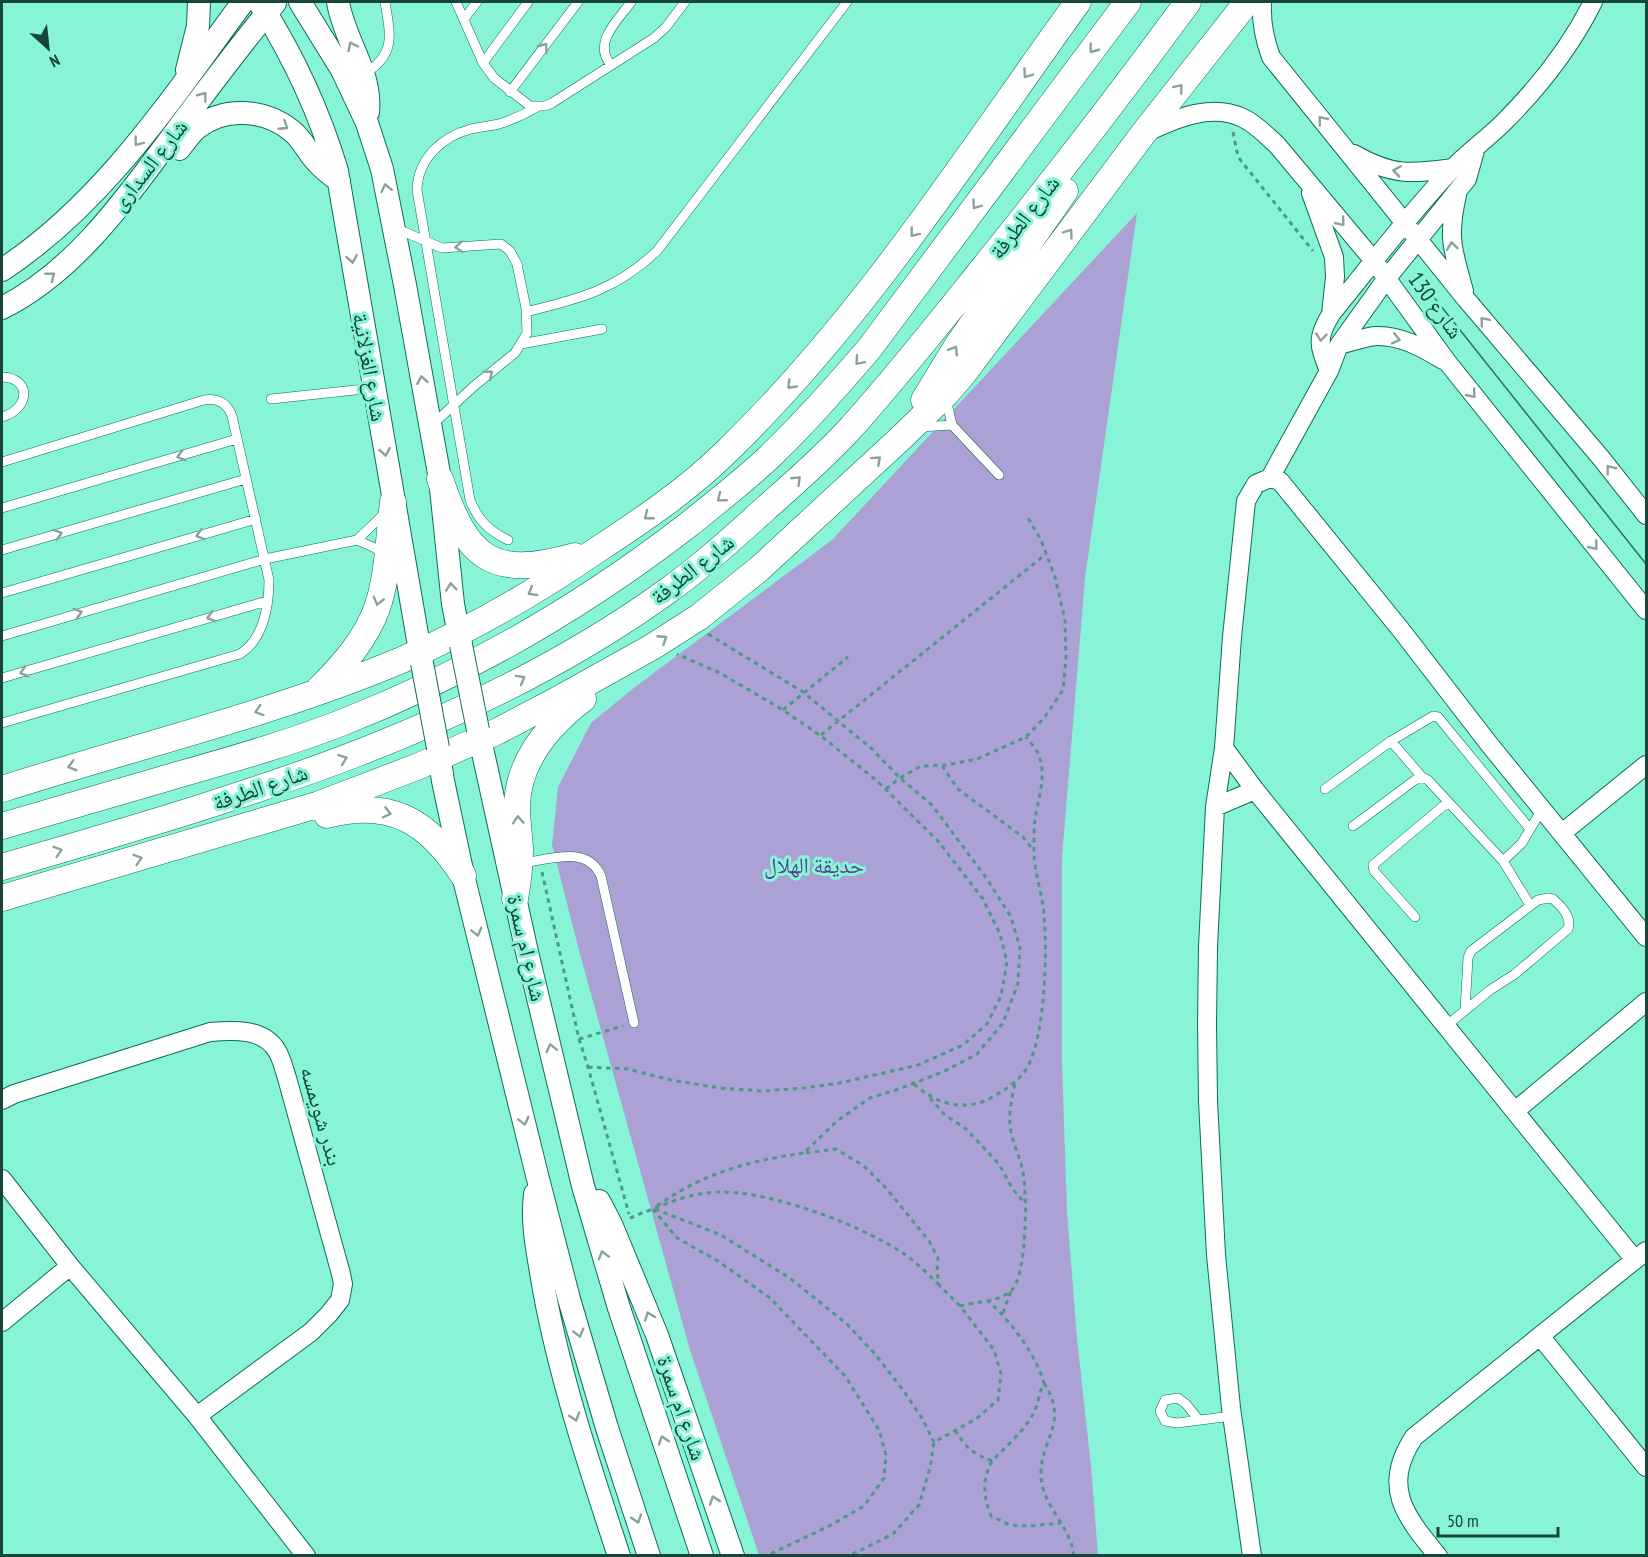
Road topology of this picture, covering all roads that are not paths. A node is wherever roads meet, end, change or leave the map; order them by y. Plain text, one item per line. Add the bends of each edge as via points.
1 (199, 2) edge
2 (243, 2) edge
3 (300, 2) edge
4 (338, 2) edge
5 (385, 2) edge
6 (456, 2) edge
7 (477, 2) edge
8 (528, 2) edge
9 (578, 2) edge
10 (631, 2) edge
11 (685, 2) edge
12 (847, 2) edge
13 (1078, 2) edge
14 (1128, 2) edge
15 (1188, 2) edge
16 (1247, 2) edge
17 (1262, 2) edge
18 (1593, 2) edge
19 (267, 5) edge
20 (464, 19) junction
21 (483, 63) junction
22 (611, 65) junction
23 (364, 74) junction
24 (181, 87) junction
25 (1123, 91) junction
26 (510, 92) junction
27 (537, 107) junction
28 (368, 123) junction
29 (1143, 134) junction
30 (1476, 147) junction
31 (1345, 148) junction
32 (1453, 168) junction
33 (339, 181) junction
34 (1308, 182) junction
35 (131, 190) junction
36 (1458, 191) junction
37 (1404, 224) junction
38 (394, 228) junction
39 (1419, 240) junction
40 (426, 242) junction
41 (1374, 261) junction
42 (2, 270) edge
43 (1388, 278) junction
44 (1466, 299) junction
45 (2, 308) edge
46 (526, 312) junction
47 (1331, 314) junction
48 (602, 328) dead end
49 (521, 344) junction
50 (1339, 345) junction
51 (1448, 363) junction
52 (1329, 371) junction
53 (2, 377) edge
54 (374, 388) junction
55 (946, 393) junction
56 (271, 399) dead end
57 (454, 405) junction
58 (2, 417) edge
59 (952, 425) junction
60 (430, 427) junction
61 (906, 432) junction
62 (237, 439) junction
63 (2, 462) edge
64 (999, 475) dead end
65 (1269, 478) junction
66 (246, 479) junction
67 (440, 479) junction
68 (393, 502) junction
69 (2, 508) edge
70 (1647, 515) edge
71 (256, 519) junction
72 (357, 540) junction
73 (508, 540) dead end
74 (599, 549) junction
75 (2, 550) edge
76 (386, 558) junction
77 (265, 559) junction
78 (2, 593) edge
79 (267, 601) junction
80 (1647, 610) edge
81 (2, 636) edge
82 (460, 639) junction
83 (421, 657) junction
84 (613, 669) junction
85 (2, 678) edge
86 (314, 693) junction
87 (2, 723) edge
88 (479, 735) junction
89 (1391, 741) junction
90 (1224, 748) junction
91 (438, 752) junction
92 (1647, 765) edge
93 (1422, 777) junction
94 (2, 789) edge
95 (1255, 789) junction
96 (1325, 789) dead end
97 (1448, 802) junction
98 (1215, 807) junction
99 (1542, 809) junction
100 (267, 820) junction
101 (2, 826) edge
102 (1353, 826) dead end
103 (1530, 829) junction
104 (1562, 832) junction
105 (1503, 861) junction
106 (530, 862) junction
107 (2, 867) edge
108 (463, 875) junction
109 (2, 898) edge
110 (515, 899) junction
111 (1530, 905) junction
112 (1415, 917) dead end
113 (1647, 937) edge
114 (1647, 1002) edge
115 (1465, 1010) junction
116 (634, 1023) road end
117 (1446, 1026) junction
118 (2, 1100) edge
119 (1515, 1111) junction
120 (579, 1166) junction
121 (537, 1175) junction
122 (2, 1179) edge
123 (1641, 1255) edge
124 (70, 1266) junction
125 (2, 1322) edge
126 (1540, 1336) junction
127 (197, 1416) junction
128 (1232, 1416) junction
129 (1199, 1420) dead end
130 (1647, 1467) edge
131 (306, 1556) edge
132 (619, 1556) edge
133 (649, 1556) edge
134 (702, 1556) edge
135 (733, 1556) edge
136 (1252, 1556) edge
137 (1438, 1556) edge

1 - 24 street via 198,26
2 - 24 street, شارع السدارى
3 - 28 street via 342,70
23 -> 4 street via 346,33
5 - 23 lane via 389,43 383,59
6 - 20 lane
7 - 20 lane
8 - 21 lane
26 -> 9 lane
10 - 22 lane via 604,41 604,54
11 - 22 lane via 660,33
12 - 46 lane via 657,251 640,267 598,292
13 -> 74 main road via 926,218 798,378 722,456
14 -> 101 main road, شارع الطرفة via 836,388 765,461 639,563 493,653 377,708 272,748
15 - 25 main road, شارع الطرفة
29 -> 16 main road
31 -> 17 street, شارع 130 via 1271,57 1265,42
18 - 30 street via 1552,67 1523,102
19 - 33 street, شارع الغزلانية via 313,102
35 -> 19 street, شارع السدارى
20 - 21 lane
21 - 26 lane
22 - 27 lane via 552,103
23 - 28 street
24 -> 42 street, شارع السدارى via 87,200 36,246
61 -> 25 main road via 957,346 1072,181
107 -> 25 main road, شارع الطرفة via 285,780 456,713 621,622 666,592 714,555 846,433 916,352
26 - 27 lane
27 - 40 lane via 509,121 456,135 428,156 417,178
38 -> 28 street
29 - 34 street, شارع 130 via 1194,114 1210,112 1243,118 1277,145
55 -> 29 main road
30 - 32 street
30 - 36 street via 1467,178
32 -> 31 street via 1391,171
31 - 37 street, شارع 130
32 - 37 street
35 -> 33 street via 160,172 198,128 232,113 255,114 280,122
33 -> 54 street, شارع الغزلانية
34 -> 41 street, شارع 130
34 - 47 street via 1335,265
45 -> 35 street, شارع السدارى via 37,287 70,260
36 - 39 street
44 -> 36 street via 1452,247
37 - 39 street, شارع 130
37 - 41 street
38 - 40 lane
60 -> 38 street
39 - 43 street
39 - 44 street, شارع 130
46 -> 40 lane via 517,264 501,244 442,248
40 - 57 lane
41 - 43 street, شارع 130
41 - 47 street
43 - 50 street
43 - 51 street, شارع 130
70 -> 44 street, شارع 130
46 - 49 lane via 527,333
47 -> 52 street via 1321,330 1319,344
48 - 49 lane
57 -> 49 lane
50 -> 51 street via 1376,336 1390,337
50 - 52 street
51 -> 80 street, شارع 130
52 - 65 street
53 - 58 lane via 20,385 23,398 14,413
54 - 56 lane
54 -> 68 street, شارع الغزلانية
55 - 59 lane
55 - 61 main road
57 - 60 lane
57 - 73 lane via 470,500 485,526
59 - 61 lane
59 - 64 lane
60 - 67 street
84 -> 61 main road via 699,616 759,569
62 - 63 lane via 229,410 211,399
62 - 66 lane
62 -> 69 lane
65 - 90 street via 1256,484 1246,501
65 - 99 street via 1280,481
66 - 71 lane
75 -> 66 lane
67 - 74 main road via 463,534 492,559 529,567
82 -> 67 street
68 - 72 lane
68 - 76 main road
68 - 83 street, شارع الغزلانية
71 - 77 lane
71 -> 78 lane
72 - 76 lane
72 - 77 lane
74 -> 82 main road
76 -> 86 main road via 377,608 363,639
77 - 79 lane via 269,579
81 -> 77 lane
79 -> 85 lane
79 - 87 lane via 258,637 240,654
82 - 83 main road
82 - 88 street, bridge
83 - 86 main road
83 - 91 street, شارع الغزلانية, bridge
84 - 88 main road via 536,711
106 -> 84 main road via 517,805 527,764 544,734
86 -> 94 main road
88 - 91 main road
88 - 110 street, شارع ام سمرة
89 - 93 lane
89 - 96 lane
89 - 103 lane via 1433,716 1438,717
90 - 95 street
90 - 98 street
91 - 100 main road via 358,792
91 - 108 street, شارع ام سمرة
92 - 104 street
93 - 97 lane
93 - 102 lane
95 - 98 street
95 - 117 street
97 - 105 lane
97 - 112 lane via 1373,865
98 - 128 street via 1208,947 1208,1101 1216,1255
99 - 103 lane
99 - 104 street
100 -> 108 main road via 301,820 361,809 388,813 422,827
109 -> 100 main road
103 - 105 lane
104 - 113 street
105 - 111 lane
106 - 110 main road
106 - 116 lane via 575,856 584,857 598,868
108 -> 121 street, شارع ام سمرة
120 -> 110 street, شارع ام سمرة
111 - 115 lane via 1472,951 1468,958
111 - 115 lane via 1553,899 1569,918 1568,929
114 - 119 street
115 - 117 lane
117 - 119 street
118 - 127 street, بندر شويمسه via 210,1032 259,1034 277,1051 341,1274 342,1292 340,1300 311,1332
119 - 123 street
134 -> 120 street, شارع ام سمرة via 619,1308
135 -> 120 street, شارع ام سمرة via 646,1306 607,1216
121 -> 132 street, شارع ام سمرة via 533,1227 550,1320 563,1379
121 -> 133 street, شارع ام سمرة via 569,1299
122 - 124 street
123 - 126 street
124 - 125 street
124 - 127 street
126 - 130 street
126 - 137 street via 1414,1437 1407,1448 1399,1477 1403,1506 1414,1527
127 - 131 street
128 - 129 lane
128 - 136 street

